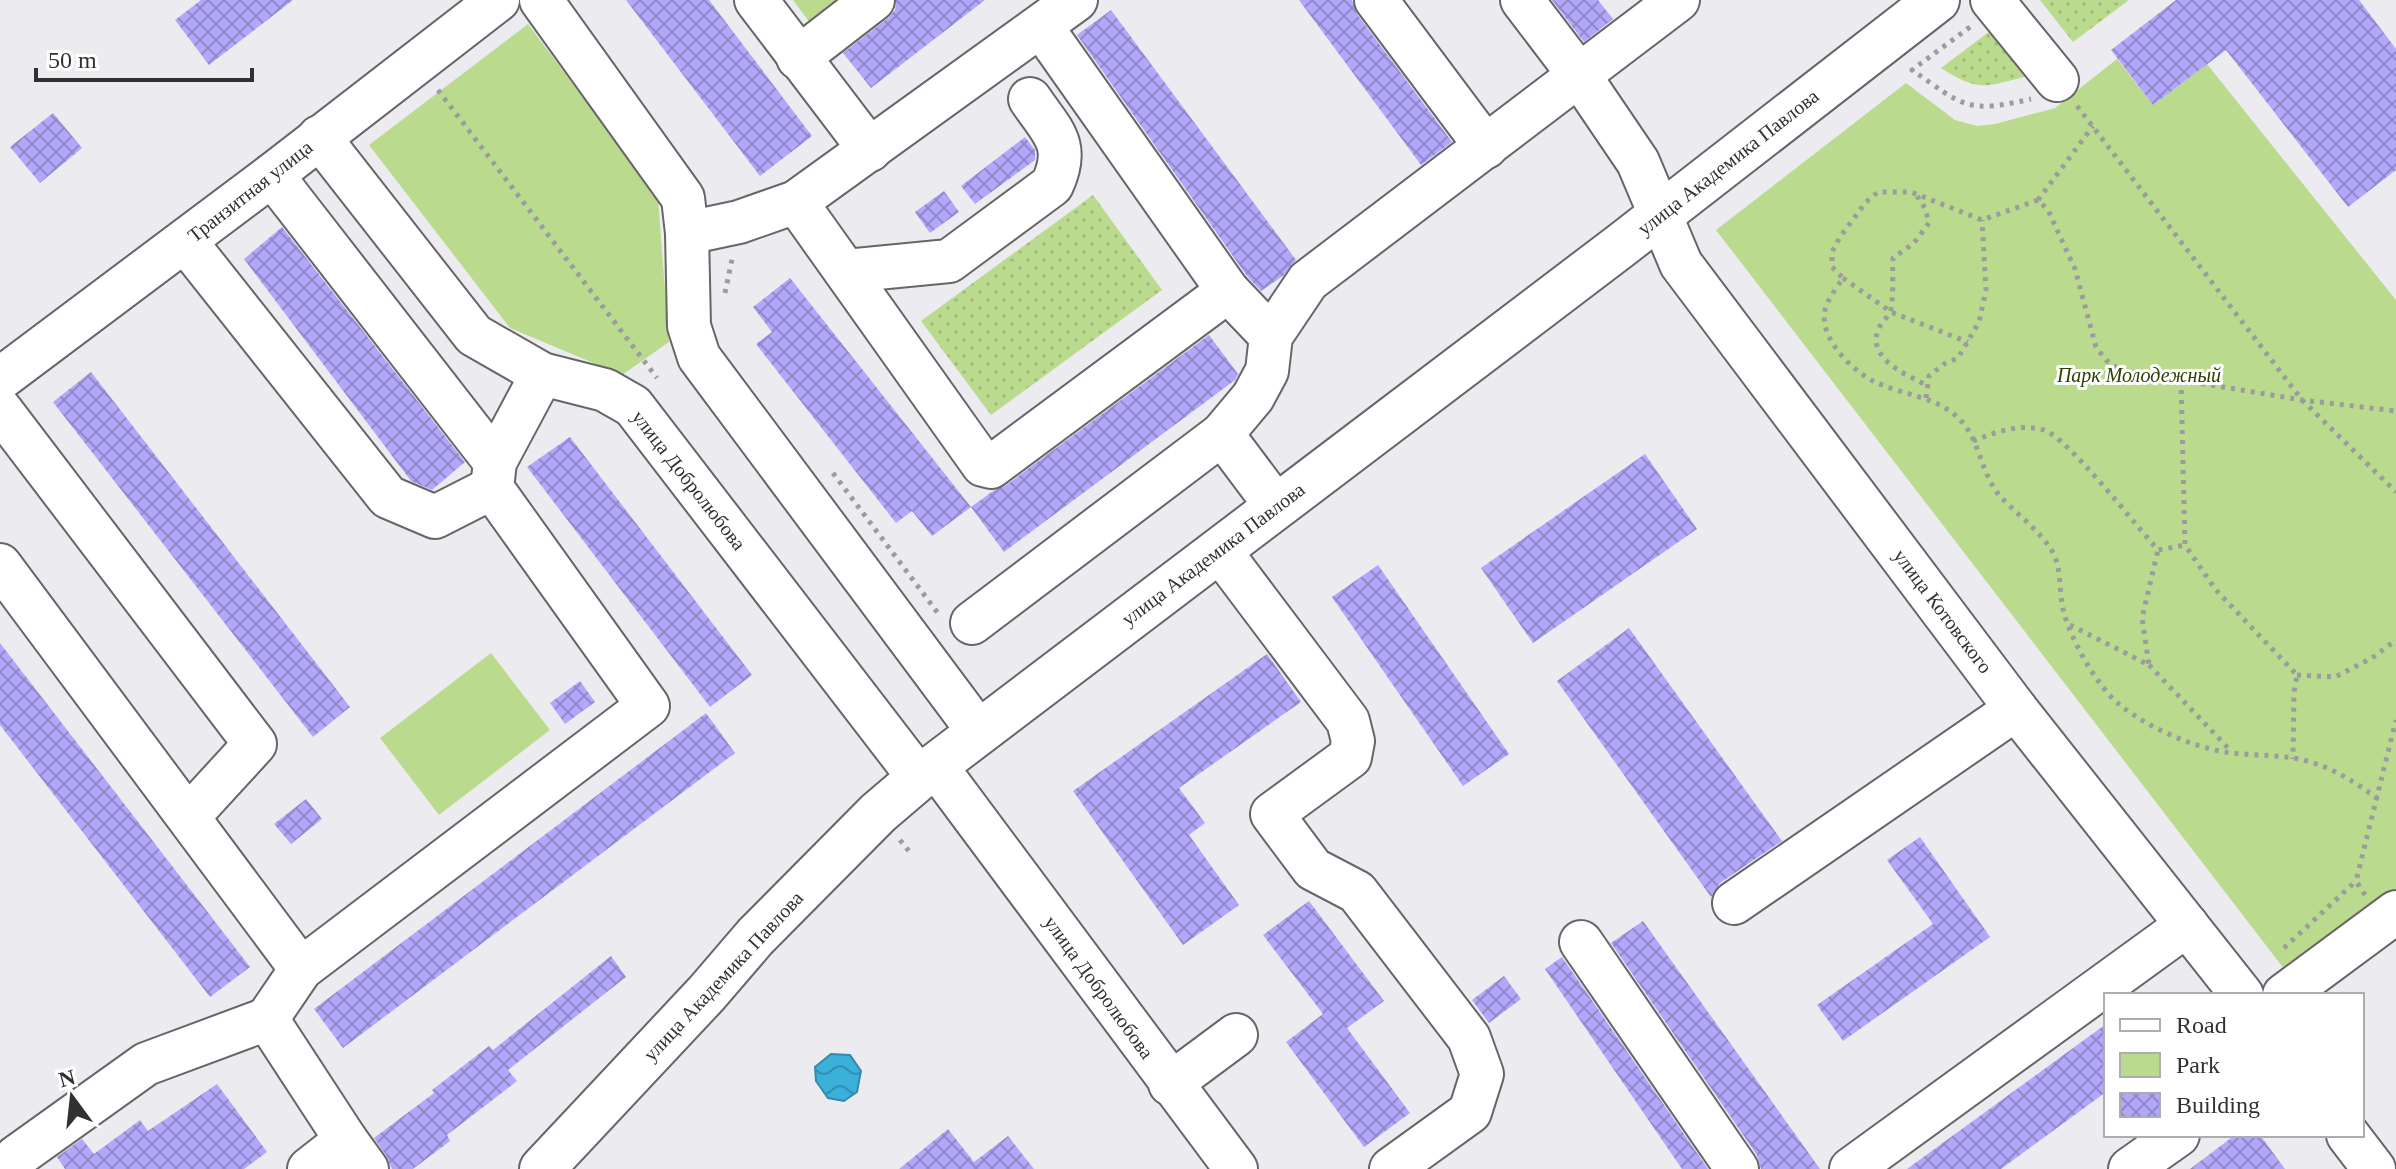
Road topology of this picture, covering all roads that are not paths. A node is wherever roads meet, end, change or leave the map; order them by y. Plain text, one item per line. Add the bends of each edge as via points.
1 (498, 0) edge
2 (541, 0) edge
3 (756, 0) edge
4 (873, 0) edge
5 (1076, 0) edge
6 (1376, 0) edge
7 (1522, 0) edge
8 (1678, 0) edge
9 (1937, 0) edge
10 (1995, 3) edge
11 (1041, 26) junction
12 (798, 58) junction
13 (1579, 75) junction
14 (2059, 83) road end
15 (1030, 99) dead end
16 (319, 137) junction
17 (1486, 147) junction
18 (870, 150) junction
19 (272, 175) junction
20 (796, 202) junction
21 (1661, 215) junction
22 (687, 233) junction
23 (185, 241) junction
24 (846, 271) junction
25 (1228, 291) junction
26 (1271, 336) junction
27 (542, 374) junction
28 (0, 379) edge
29 (0, 409) edge
30 (1222, 434) junction
31 (494, 475) junction
32 (1276, 506) junction
33 (1220, 551) junction
34 (0, 565) edge
35 (960, 625) road end
36 (2016, 709) junction
37 (978, 731) junction
38 (927, 771) junction
39 (189, 816) junction
40 (1734, 903) dead end
41 (2382, 906) edge
42 (2187, 925) junction
43 (1581, 942) dead end
44 (301, 969) junction
45 (2240, 993) edge
46 (2286, 993) edge
47 (267, 1019) junction
48 (1236, 1035) dead end
49 (1170, 1084) junction
50 (2175, 1137) edge
51 (2350, 1137) edge
52 (357, 1154) edge
53 (2136, 1167) edge
54 (8, 1169) edge
55 (309, 1169) edge
56 (542, 1169) edge
57 (1236, 1169) edge
58 (1391, 1169) edge
59 (1737, 1169) edge
60 (1851, 1169) edge
61 (2374, 1169) edge

1 - 16 street, Транзитная улица
2 - 22 street via 683,198
3 - 12 street
4 - 12 street
5 - 11 street
6 - 17 street
7 - 13 street, улица Котовского
8 - 13 street
9 - 21 main road, улица Академика Павлова
10 - 14 street
11 - 18 street
11 - 25 street
12 - 18 street
13 - 17 street
13 - 21 street, улица Котовского via 1638,162
15 - 24 street via 1060,143 1061,167 1052,185 949,261
16 - 19 street, Транзитная улица
16 - 27 street, улица Добролюбова via 474,335
17 - 26 street via 1308,281
18 - 20 street
19 - 23 street, Транзитная улица
19 - 31 street
20 - 22 street
20 - 24 street
21 - 32 main road, улица Академика Павлова
21 - 36 street, улица Котовского via 1681,264
22 - 37 street via 689,326 699,357
23 - 28 street, Транзитная улица
23 - 31 street via 388,497 435,517
24 - 25 street via 983,465 991,467
25 - 26 street
26 - 30 street via 1267,371
27 - 31 street
27 - 38 street, улица Добролюбова via 605,390 633,406
29 - 39 street via 255,744
30 - 32 street
30 - 35 street
31 - 44 street via 648,706
32 - 33 main road, улица Академика Павлова
33 - 37 main road, улица Академика Павлова
33 - 58 street via 1348,721 1353,741 1350,757 1272,814 1313,869 1357,892 1469,1038 1482,1074 1470,1112
34 - 39 street
36 - 40 street
36 - 42 street, улица Котовского
37 - 38 main road, улица Академика Павлова
38 - 49 street, улица Добролюбова
38 - 56 main road, улица Академика Павлова via 755,937
39 - 44 street
41 - 46 street
42 - 45 street, улица Котовского
42 - 60 street
43 - 59 street
44 - 47 street
47 - 52 street
47 - 54 street via 146,1064 16,1157
48 - 49 street
49 - 57 street, улица Добролюбова
50 - 53 street
51 - 61 street
52 - 55 street

